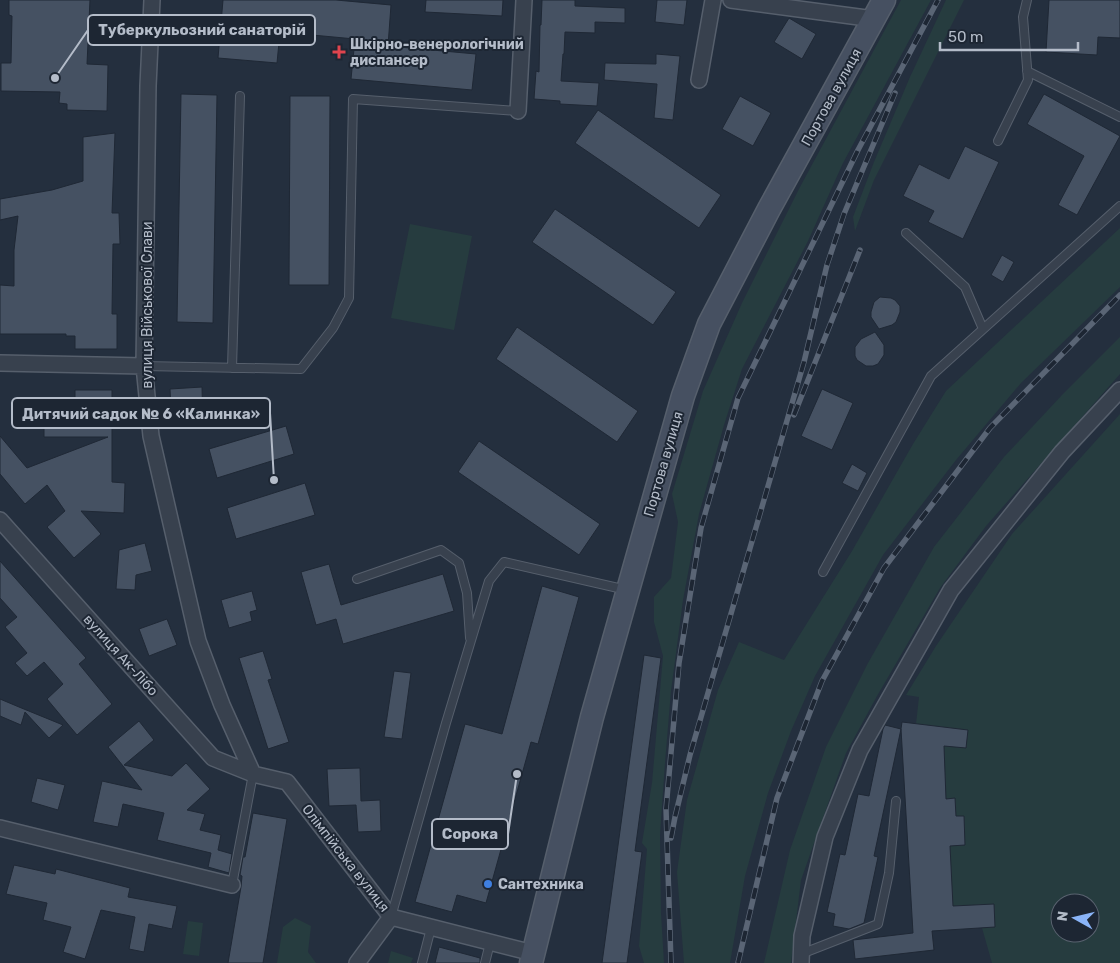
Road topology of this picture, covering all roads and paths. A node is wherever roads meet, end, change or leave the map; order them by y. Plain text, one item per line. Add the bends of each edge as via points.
1 (152, 0) edge
2 (524, 0) edge
3 (713, 0) edge
4 (731, 0) edge
5 (1026, 0) edge
6 (879, 9) edge
7 (1027, 71) junction
8 (699, 80) dead end
9 (240, 96) dead end
10 (518, 111) joint
11 (1120, 117) edge
12 (998, 141) dead end
13 (1120, 206) edge
14 (906, 233) dead end
15 (983, 329) junction
16 (0, 363) edge
17 (144, 366) junction
18 (232, 368) junction
19 (1120, 390) edge
20 (0, 520) edge
21 (823, 572) dead end
22 (357, 579) dead end
23 (627, 590) junction
24 (470, 643) junction
25 (253, 774) junction
26 (896, 801) dead end
27 (0, 828) edge
28 (232, 885) joint
29 (392, 917) junction
30 (431, 928) junction
31 (490, 943) junction
32 (532, 958) edge
33 (801, 958) edge
34 (357, 963) edge
35 (422, 963) edge
36 (485, 963) edge

1 - 17 street, вулиця Військової Слави
2 - 10 street
3 - 8 street
4 - 6 street
5 - 7 lane via 1023,17
6 - 23 main road, Портова вулиця via 709,324 683,396
7 - 11 lane
7 - 12 lane via 1028,80
9 - 18 lane
10 - 18 lane via 353,98 349,298 333,328 301,369
13 - 15 lane
14 - 15 lane via 965,287
15 - 21 lane via 930,376
16 - 17 street
17 - 18 lane
17 - 25 street, вулиця Військової Слави via 151,436 198,641
19 - 33 street via 1062,452 952,590 860,750 825,837 802,936
20 - 25 street, вулиця Ак-Лібо via 213,758
22 - 24 lane via 441,550 459,563 467,593
23 - 24 lane via 504,562 489,581
23 - 32 main road, Портова вулиця
24 - 29 lane
25 - 28 lane
25 - 29 street, Олімпійська вулиця via 287,782
26 - 33 lane via 889,873 878,924
27 - 28 street
29 - 30 street, Олімпійська вулиця
29 - 34 street
30 - 31 street, Олімпійська вулиця
30 - 35 lane
31 - 32 street, Олімпійська вулиця
31 - 36 lane

